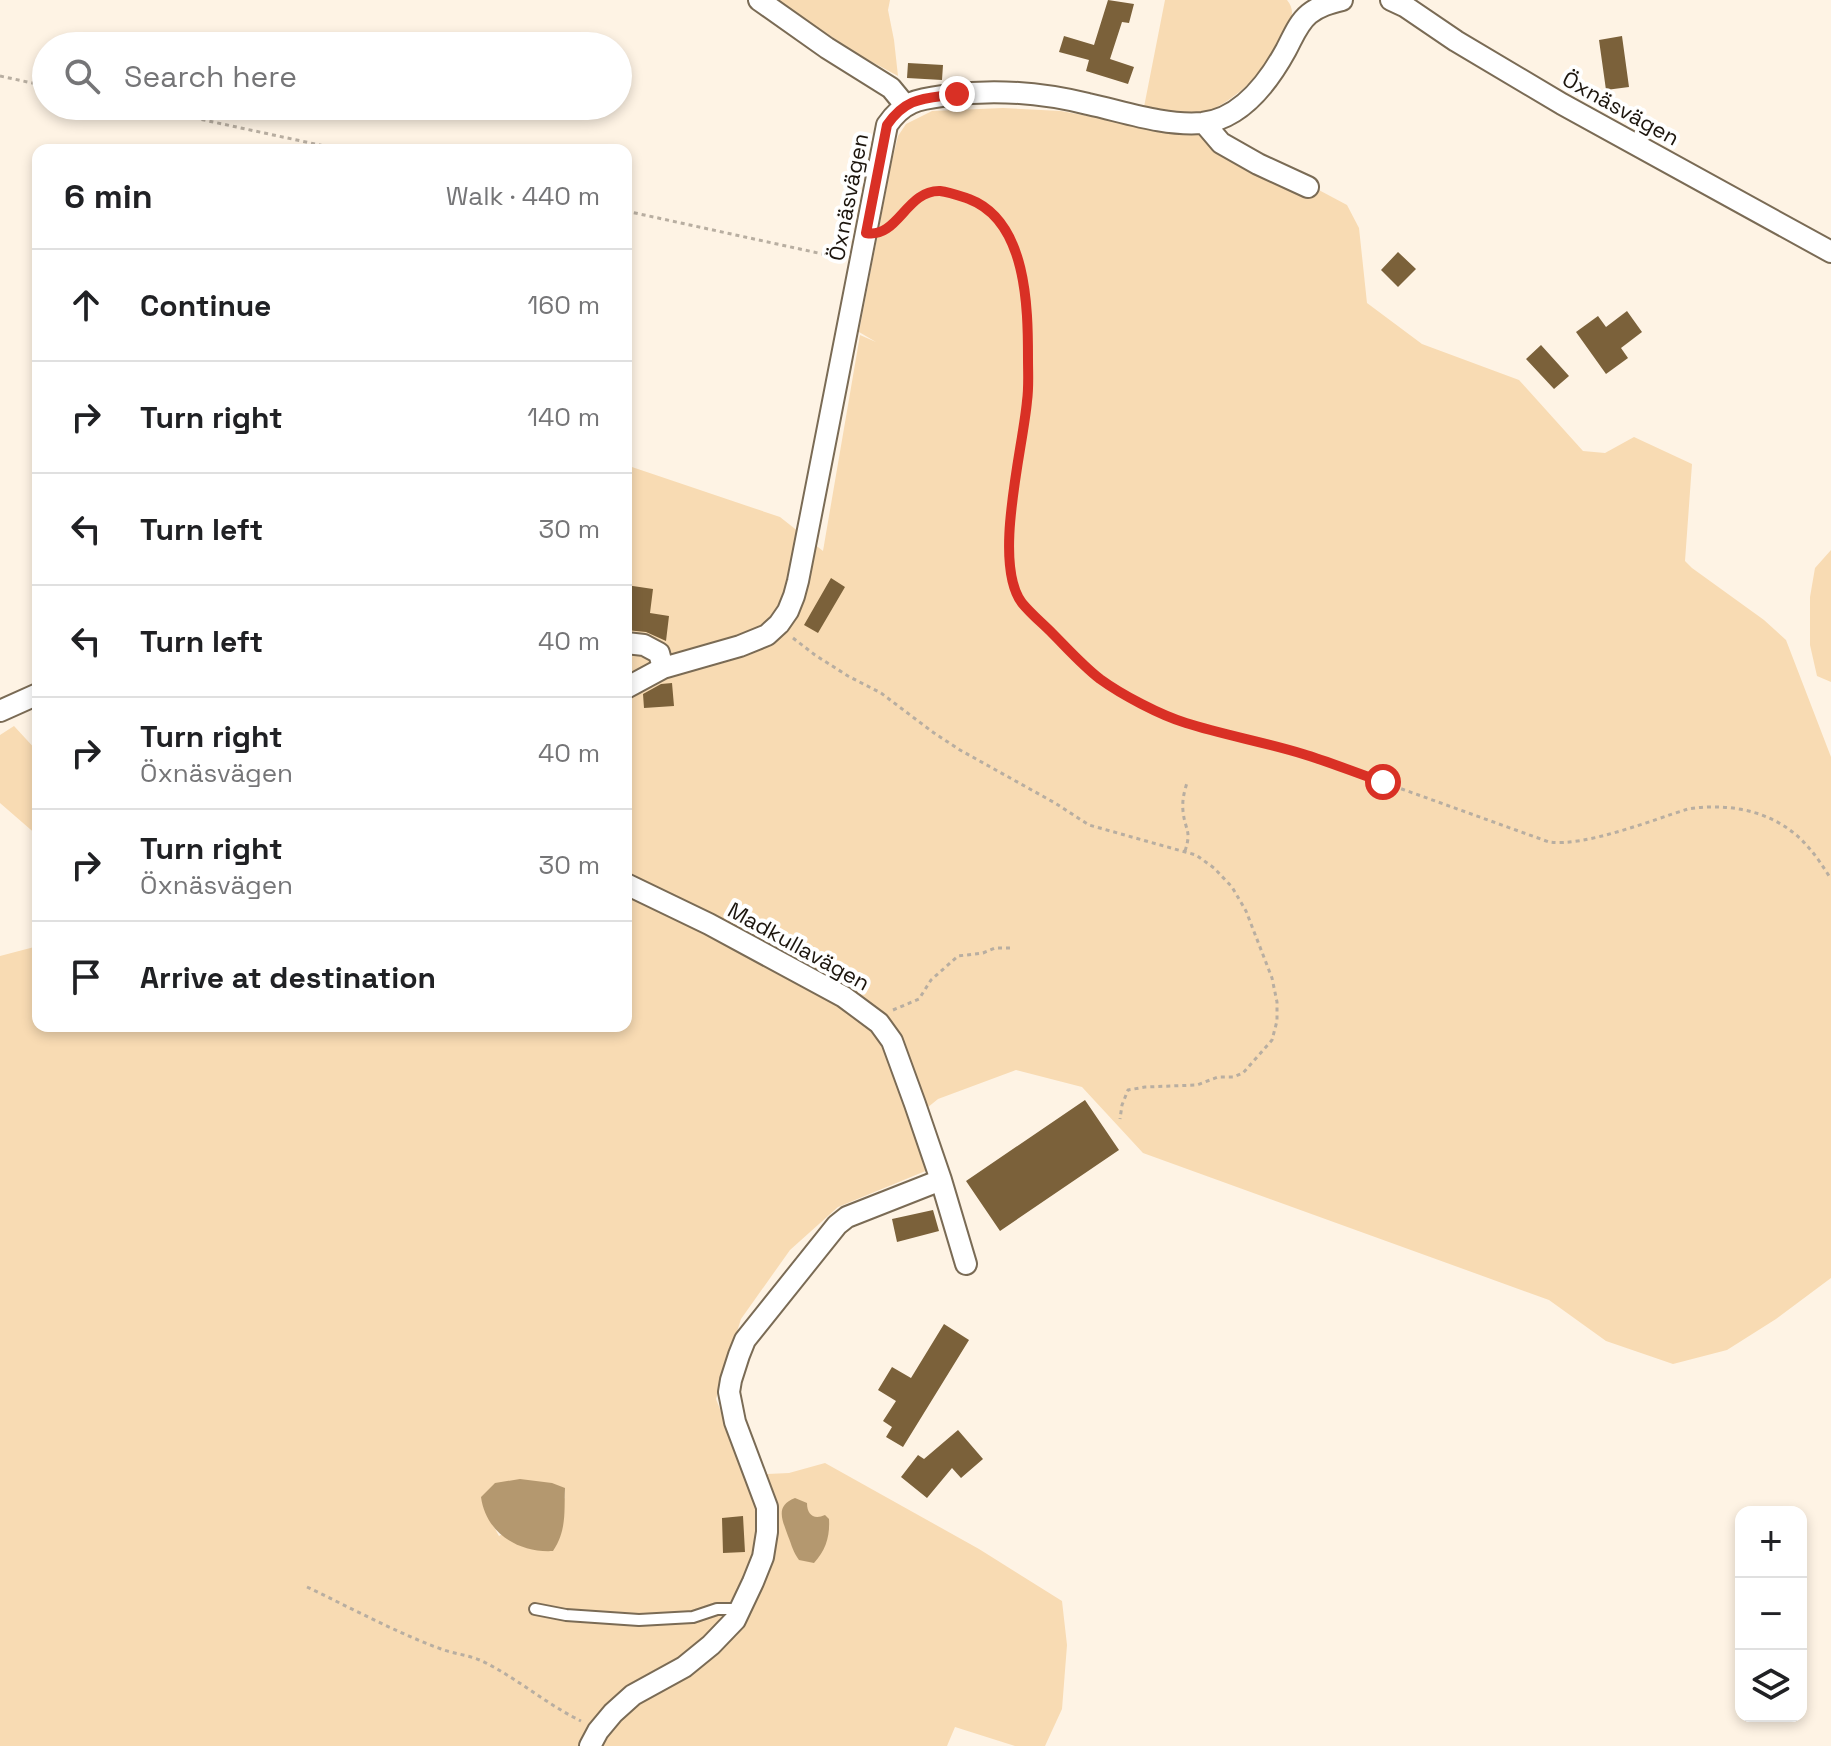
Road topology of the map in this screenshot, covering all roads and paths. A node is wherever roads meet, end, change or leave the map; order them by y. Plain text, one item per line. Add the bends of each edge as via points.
1 (759, 0) edge
2 (1342, 0) edge
3 (1391, 0) edge
4 (1303, 7) edge
5 (0, 76) edge
6 (32, 83) edge
7 (905, 105) junction
8 (204, 120) edge
9 (1204, 123) junction
10 (315, 144) edge
11 (1308, 187) dead end
12 (632, 212) edge
13 (866, 233) junction
14 (1831, 252) edge
15 (860, 262) junction
16 (779, 624) junction
17 (632, 644) edge
18 (663, 668) junction
19 (632, 685) edge
20 (32, 697) edge
21 (0, 711) edge
22 (1187, 783) dead end
23 (1185, 851) junction
24 (1831, 879) edge
25 (632, 887) edge
26 (1012, 948) dead end
27 (879, 1023) junction
28 (1120, 1119) dead end
29 (941, 1180) junction
30 (966, 1264) dead end
31 (307, 1587) dead end
32 (535, 1609) dead end
33 (740, 1609) junction
34 (594, 1739) edge

1 - 7 street via 891,88
2 - 4 street
3 - 14 street, Öxnäsvägen via 1562,104
4 - 9 street via 1299,25 1255,95
5 - 6 path
7 - 9 street via 957,94 1027,93 1164,121
7 - 13 street, Öxnäsvägen via 887,125
8 - 10 path
9 - 11 street via 1221,143
12 - 15 path
13 - 15 street, Öxnäsvägen
13 - 24 path via 887,231 919,197 943,191 985,206 1010,238 1026,294 1028,346 1027,401 1009,545 1012,581 1021,601 1099,678 1184,722 1302,753 1549,842 1586,839 1705,806 1768,816 1808,846
15 - 16 street, Öxnäsvägen via 798,581
16 - 18 street via 754,641
16 - 23 path via 803,647 881,693 960,750 1089,825
17 - 18 street via 659,653
18 - 19 street
20 - 21 street
22 - 23 path
23 - 28 path via 1214,868 1246,911 1272,978 1275,1032 1243,1073 1233,1077 1128,1090
25 - 27 street, Madkullavägen via 808,977
26 - 27 path via 958,956 919,999 894,1009
27 - 29 street, Madkullavägen via 892,1041
29 - 30 street, Madkullavägen
29 - 33 street via 837,1225 745,1340 729,1392 767,1507 767,1532 763,1557
31 - 34 path via 508,1675
32 - 33 lane via 639,1620
33 - 34 street via 711,1645 633,1695

